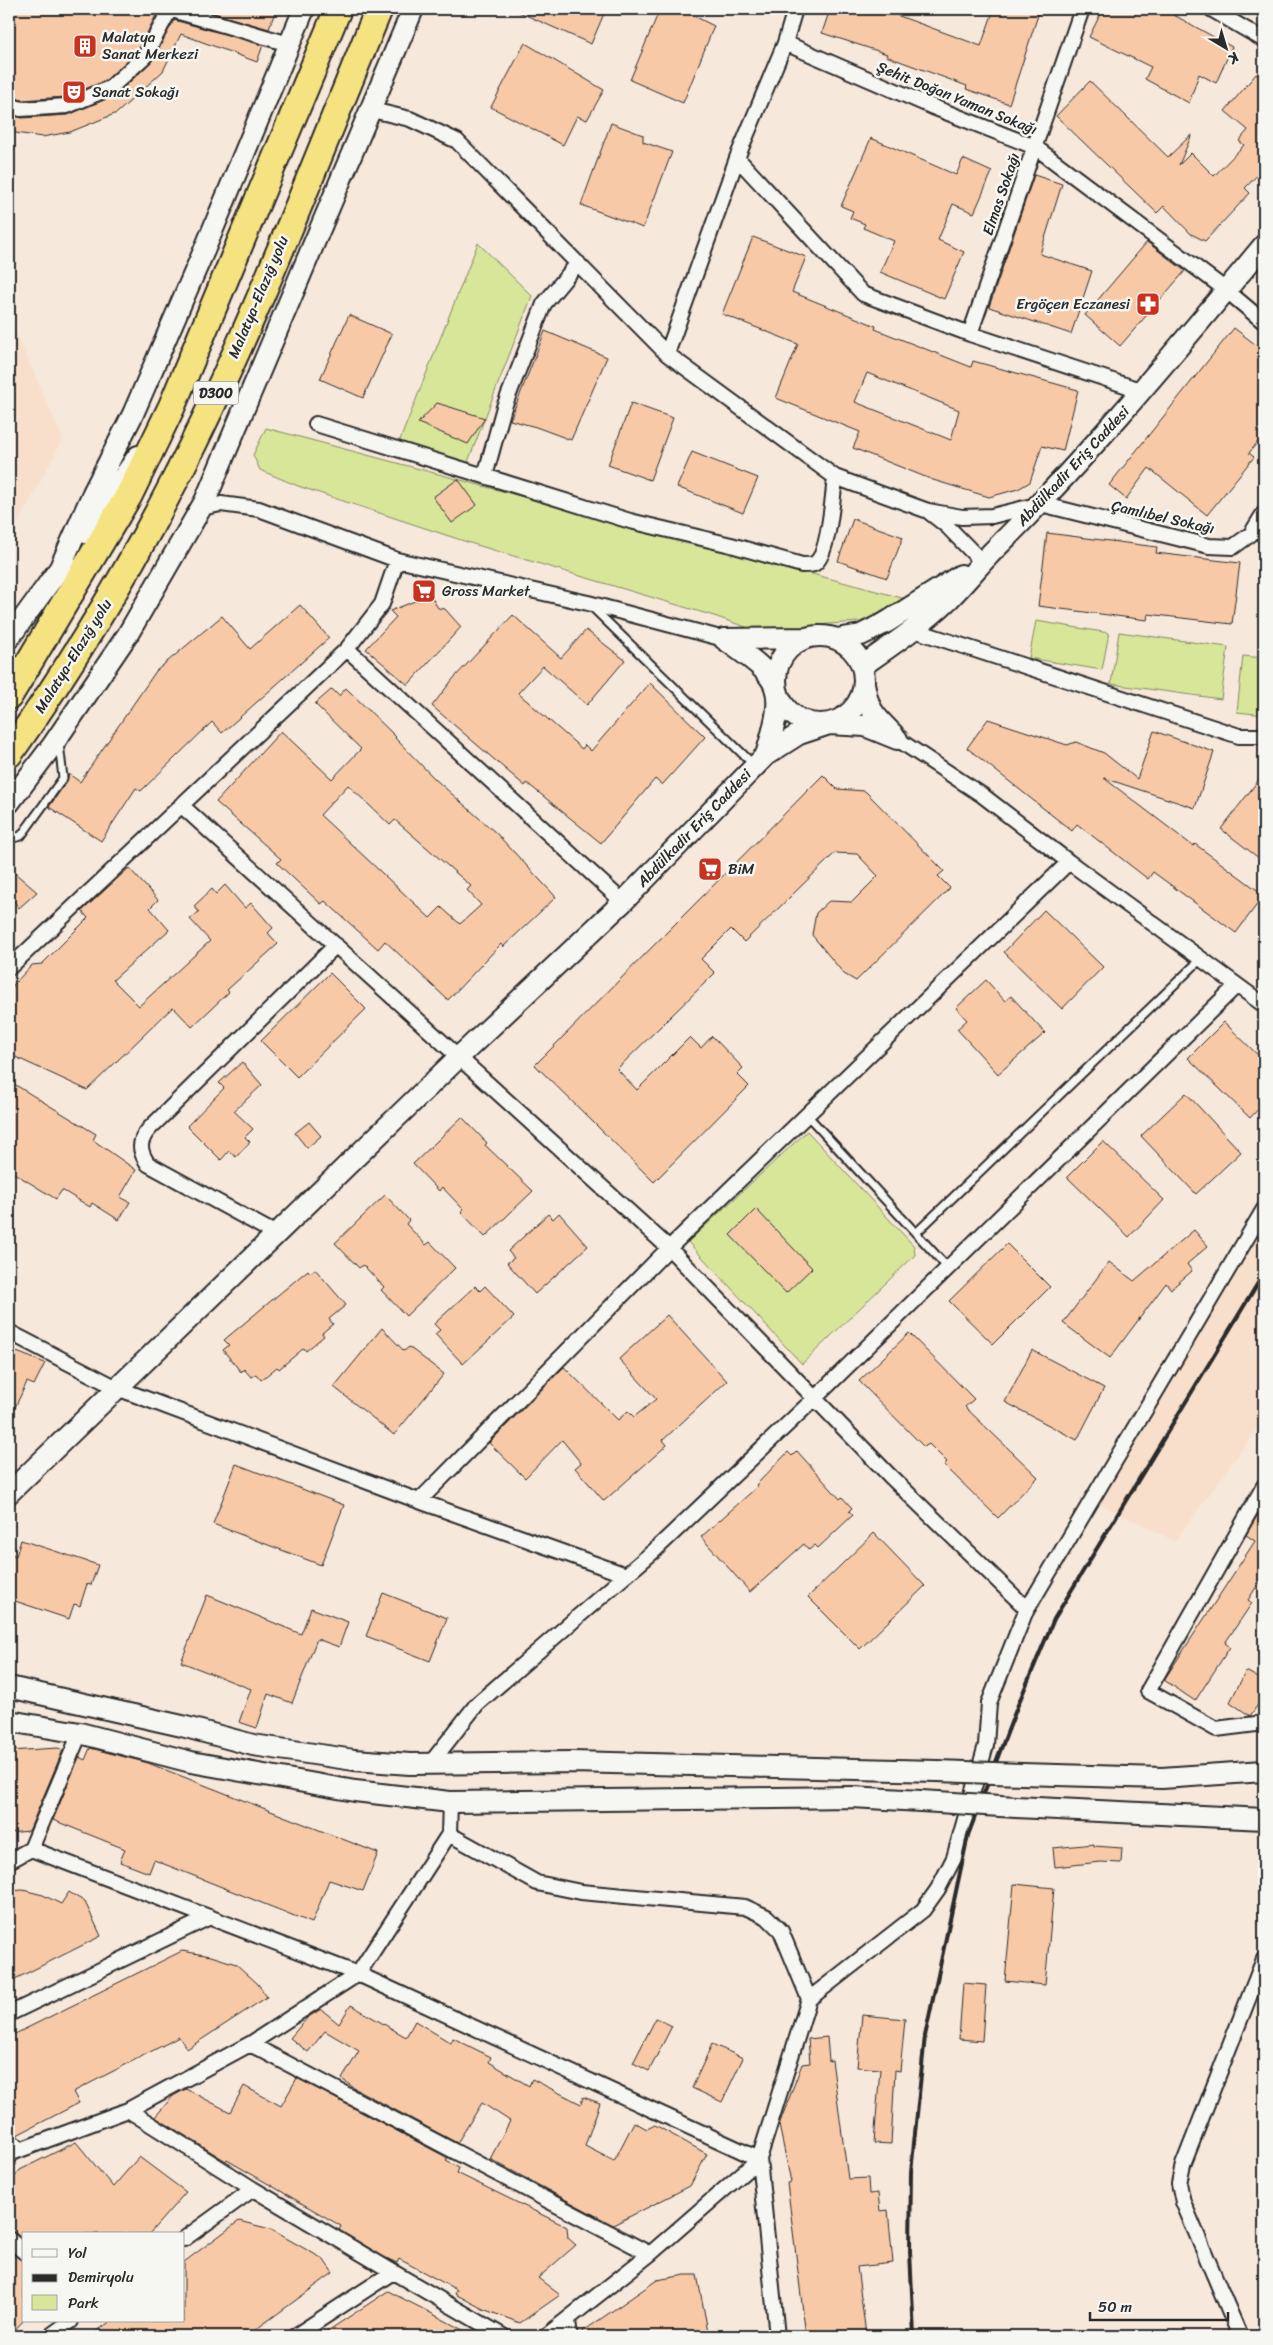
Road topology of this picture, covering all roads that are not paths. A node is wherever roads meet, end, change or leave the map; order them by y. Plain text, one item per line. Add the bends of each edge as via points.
1 (169, 9) edge
2 (304, 9) edge
3 (338, 9) edge
4 (379, 9) edge
5 (413, 9) edge
6 (795, 9) edge
7 (1082, 9) edge
8 (1211, 9) edge
9 (1263, 38) edge
10 (785, 43) junction
11 (289, 44) junction
12 (9, 105) edge
13 (372, 110) junction
14 (1035, 147) junction
15 (737, 158) junction
16 (1264, 245) edge
17 (578, 263) junction
18 (1226, 290) junction
19 (1264, 322) edge
20 (970, 334) junction
21 (667, 354) junction
22 (1143, 391) junction
23 (172, 406) junction
24 (316, 424) dead end
25 (484, 476) junction
26 (835, 477) junction
27 (1040, 504) junction
28 (201, 508) junction
29 (928, 511) junction
30 (1264, 513) edge
31 (397, 560) junction
32 (982, 562) junction
33 (58, 572) junction
34 (588, 603) junction
35 (914, 630) junction
36 (9, 638) edge
37 (806, 638) junction
38 (724, 639) junction
39 (836, 639) junction
40 (346, 649) junction
41 (863, 673) junction
42 (775, 684) junction
43 (9, 696) edge
44 (829, 724) junction
45 (59, 736) junction
46 (1264, 736) edge
47 (897, 739) junction
48 (9, 754) edge
49 (760, 760) junction
50 (9, 803) edge
51 (181, 805) junction
52 (9, 839) edge
53 (1069, 862) junction
54 (624, 902) junction
55 (336, 944) junction
56 (1201, 959) junction
57 (9, 968) edge
58 (1237, 985) junction
59 (1264, 1004) edge
60 (460, 1056) junction
61 (806, 1114) junction
62 (1264, 1209) edge
63 (916, 1233) junction
64 (276, 1234) junction
65 (669, 1248) junction
66 (948, 1268) junction
67 (9, 1332) edge
68 (117, 1388) junction
69 (814, 1399) junction
70 (1264, 1486) edge
71 (9, 1492) edge
72 (418, 1501) junction
73 (626, 1575) junction
74 (1027, 1609) junction
75 (9, 1687) edge
76 (9, 1721) edge
77 (1264, 1723) edge
78 (80, 1733) junction
79 (430, 1764) junction
80 (1264, 1771) edge
81 (450, 1802) junction
82 (1264, 1819) edge
83 (449, 1834) junction
84 (31, 1849) junction
85 (9, 1861) edge
86 (210, 1918) junction
87 (1264, 1959) edge
88 (358, 1974) junction
89 (809, 1999) junction
90 (9, 2014) edge
91 (250, 2044) junction
92 (128, 2110) junction
93 (9, 2138) edge
94 (14, 2152) edge
95 (759, 2159) junction
96 (253, 2189) junction
97 (9, 2239) edge
98 (185, 2239) edge
99 (22, 2250) edge
100 (650, 2254) junction
101 (393, 2272) junction
102 (568, 2321) junction
103 (70, 2322) edge
104 (50, 2336) edge
105 (295, 2336) edge
106 (503, 2336) edge
107 (546, 2336) edge
108 (570, 2336) edge
109 (777, 2336) edge
110 (1240, 2336) edge

1 - 11 street
1 - 12 street via 145,56 110,88 67,106 20,109
2 - 11 main road
3 - 23 highway, D300
4 - 48 highway, Malatya-Elazığ yolu / D300 via 250,319 174,481 120,581 44,705
5 - 13 main road
6 - 10 street
7 - 14 street, Elmas Sokağı
8 - 9 street
10 - 14 street, Şehit Doğan Yaman Sokağı
10 - 15 street
11 - 33 main road via 133,414
13 - 17 street via 410,120 457,141
13 - 28 main road
14 - 18 street, Şehit Doğan Yaman Sokağı
14 - 20 street, Elmas Sokağı
15 - 20 street via 863,294
15 - 21 street
16 - 18 main road, Abdülkadir Eriş Caddesi
17 - 21 street
17 - 25 street via 544,304 504,407
18 - 19 street, Şehit Doğan Yaman Sokağı
18 - 22 main road, Abdülkadir Eriş Caddesi
20 - 22 street
21 - 26 street
22 - 27 main road, Abdülkadir Eriş Caddesi
23 - 33 main road
23 - 43 highway, D300 via 129,495
24 - 25 street
25 - 26 street via 630,521 802,565 814,564 821,557
26 - 29 street
27 - 29 street via 992,516
27 - 30 street, Çamlıbel Sokağı via 1209,546 1233,547 1251,534
27 - 32 main road, Abdülkadir Eriş Caddesi
28 - 31 street via 221,504 259,509
28 - 45 main road via 128,634
29 - 32 street
31 - 34 street
31 - 40 street via 382,604
32 - 35 main road, Abdülkadir Eriş Caddesi
32 - 39 main road via 888,622 861,635
33 - 36 main road
34 - 38 street
34 - 49 lane
35 - 41 main road, Abdülkadir Eriş Caddesi
35 - 46 street via 1239,736
37 - 38 main road
37 - 39 main road
37 - 42 main road via 783,656
38 - 42 main road via 761,666
39 - 41 main road via 848,645
40 - 51 street
40 - 54 street
41 - 44 main road via 861,695 854,708
41 - 47 main road via 867,704
42 - 44 main road via 788,711 800,720
42 - 49 main road via 778,708
44 - 47 main road via 865,726
44 - 49 main road, Abdülkadir Eriş Caddesi via 799,734
45 - 50 main road
45 - 52 lane via 63,778 21,836
47 - 53 street via 982,795
49 - 54 main road, Abdülkadir Eriş Caddesi
51 - 55 street
51 - 57 street
53 - 56 street
53 - 61 street
54 - 60 main road, Abdülkadir Eriş Caddesi
55 - 60 street
55 - 64 street via 149,1129 139,1145 148,1164
56 - 58 street
56 - 63 lane
58 - 59 street
58 - 66 street
60 - 64 main road, Abdülkadir Eriş Caddesi
60 - 65 street
61 - 63 lane
61 - 65 street
62 - 74 street
63 - 66 lane
64 - 68 main road, Abdülkadir Eriş Caddesi
65 - 69 street
65 - 72 street
66 - 69 street
67 - 68 street
68 - 71 main road, Abdülkadir Eriş Caddesi
68 - 72 street
69 - 73 street
69 - 74 street
70 - 77 street via 1148,1691 1216,1729
72 - 73 street
73 - 79 street via 477,1704
74 - 89 street via 988,1703 986,1745 954,1858 938,1889 923,1910
75 - 79 main road via 253,1745 354,1760
76 - 78 main road
78 - 81 main road via 191,1762 355,1791
78 - 84 street
79 - 80 main road, bridge via 572,1762 1162,1778
81 - 82 main road, bridge via 852,1797
81 - 83 street
83 - 88 street
83 - 89 street via 536,1883 581,1892 745,1907 767,1917 781,1931
84 - 85 street
84 - 86 street
86 - 88 street
86 - 90 street
87 - 110 street via 1183,2165 1179,2183 1183,2202
88 - 91 street
88 - 95 street
89 - 95 street
91 - 92 street
91 - 100 street
92 - 94 street
92 - 96 street
93 - 94 street
95 - 100 street
95 - 109 street
96 - 98 street
96 - 101 street
97 - 99 street
100 - 102 street
101 - 105 street
101 - 106 street
102 - 107 street
102 - 108 street
103 - 104 street

